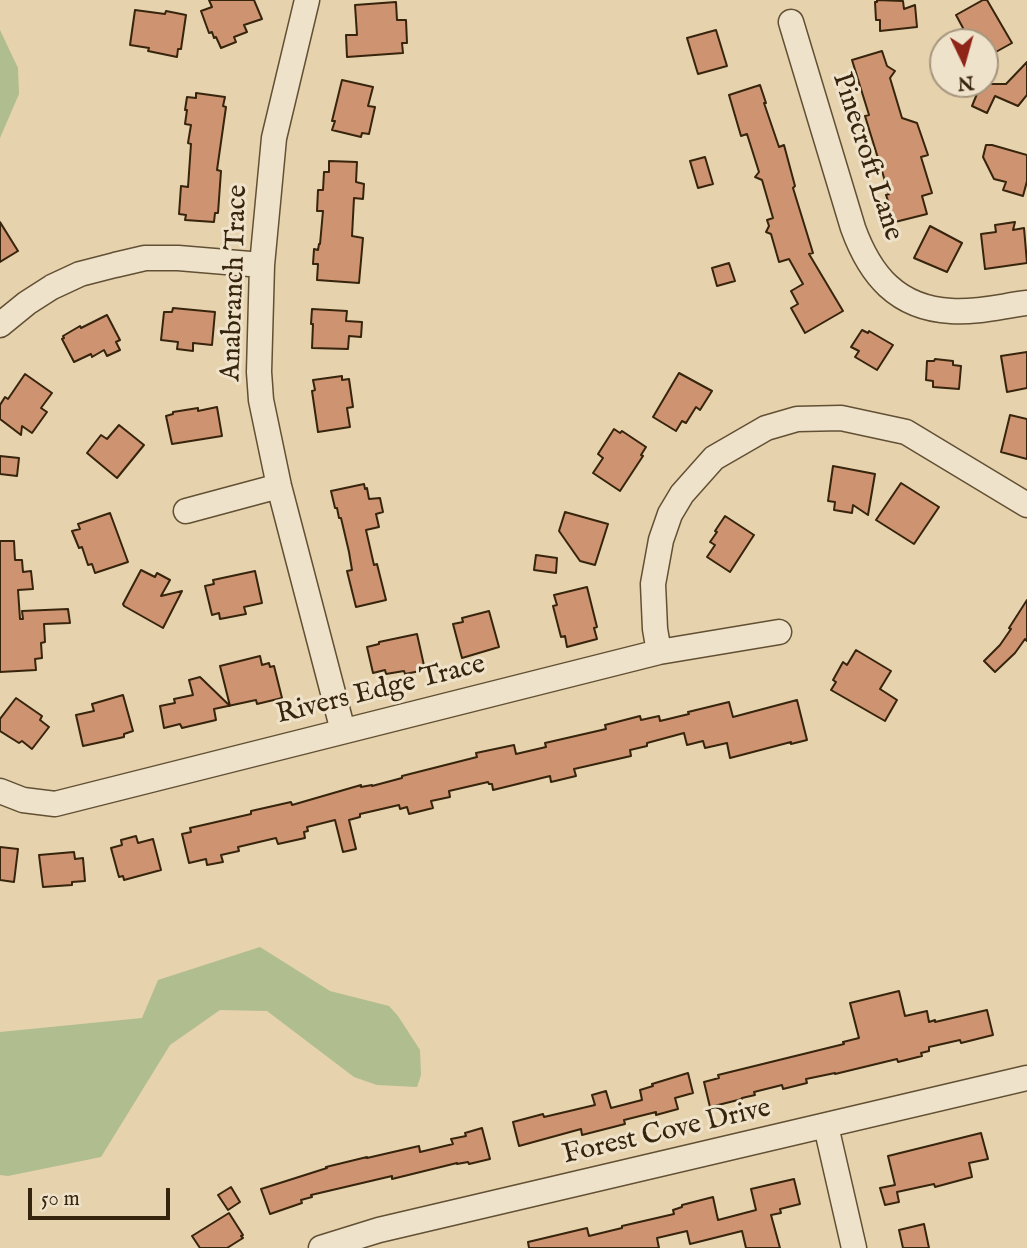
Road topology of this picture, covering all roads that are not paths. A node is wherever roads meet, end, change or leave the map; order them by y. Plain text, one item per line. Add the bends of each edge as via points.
1 (307, 0) edge
2 (792, 22) dead end
3 (262, 265) junction
4 (1027, 303) edge
5 (0, 325) edge
6 (279, 486) junction
7 (1027, 505) edge
8 (186, 511) dead end
9 (779, 632) dead end
10 (659, 652) junction
11 (343, 731) junction
12 (0, 792) edge
13 (1027, 1078) edge
14 (825, 1126) junction
15 (321, 1248) edge
16 (854, 1248) edge

1 - 3 street, Anabranch Trace via 274,138
2 - 4 street, Pinecroft Lane via 853,228 881,280 925,308 952,312
3 - 5 street via 145,258 80,274 52,287
3 - 6 street, Anabranch Trace via 261,400
6 - 8 street
6 - 11 street, Anabranch Trace
7 - 10 street via 906,432 841,418 797,419 766,428 714,458 670,514 653,584
9 - 10 street, Rivers Edge Trace
10 - 11 street, Rivers Edge Trace
11 - 12 street, Rivers Edge Trace via 54,804
13 - 14 street, Forest Cove Drive
14 - 15 street, Forest Cove Drive via 379,1230
14 - 16 street

